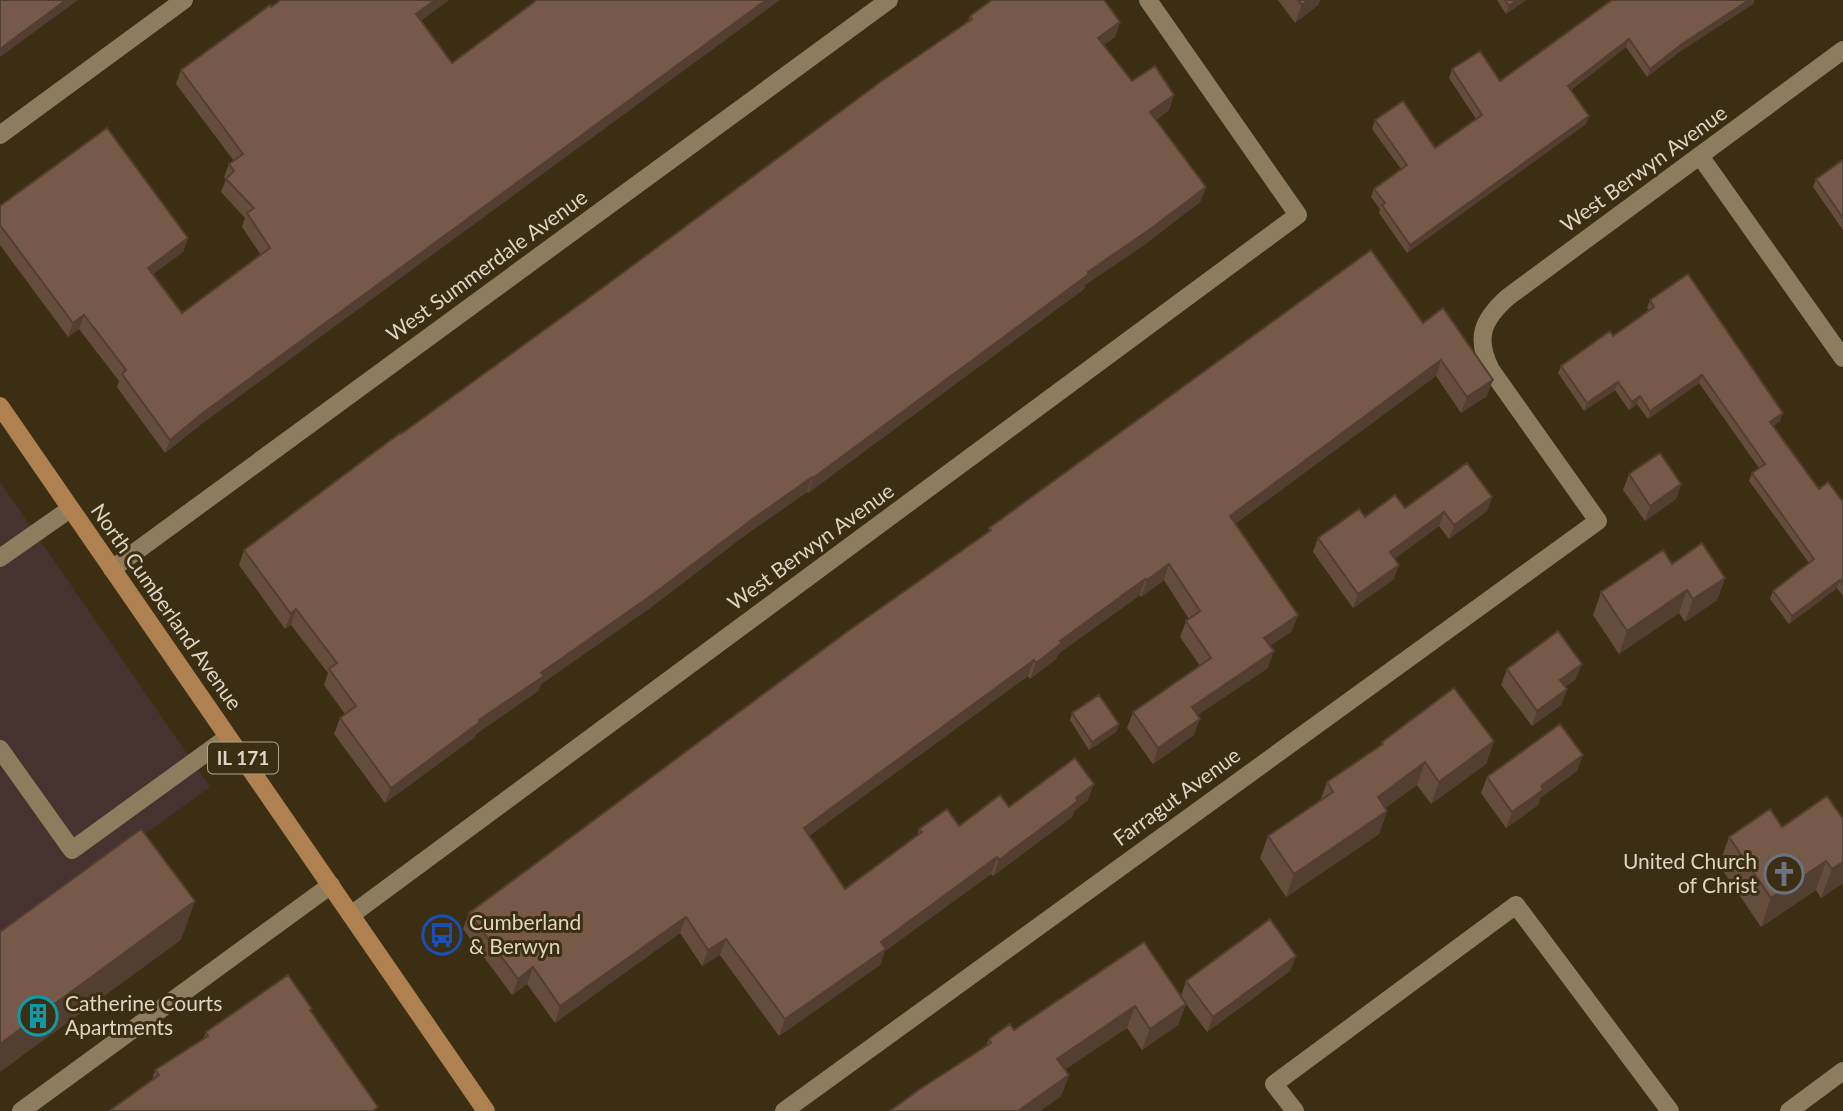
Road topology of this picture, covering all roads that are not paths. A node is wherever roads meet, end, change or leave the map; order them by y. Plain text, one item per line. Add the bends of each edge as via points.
1 (184, 0) edge
2 (889, 0) edge
3 (1148, 0) edge
4 (1843, 50) edge
5 (0, 135) edge
6 (1700, 156) junction
7 (1843, 358) edge
8 (0, 406) edge
9 (71, 509) junction
10 (1598, 520) joint
11 (0, 558) edge
12 (112, 569) junction
13 (228, 737) junction
14 (0, 749) edge
15 (331, 885) junction
16 (351, 915) junction
17 (1843, 1071) edge
18 (21, 1111) edge
19 (486, 1111) edge
20 (784, 1111) edge
21 (1295, 1111) edge
22 (1670, 1111) edge
23 (1789, 1111) edge

1 - 5 street
2 - 12 street, West Summerdale Avenue
3 - 16 street, West Berwyn Avenue via 1298,215
4 - 6 street, West Berwyn Avenue
6 - 7 street
6 - 10 street, West Berwyn Avenue via 1508,297 1487,320 1483,332 1491,370
8 - 9 main road, North Cumberland Avenue / IL 171
9 - 11 street
9 - 12 main road, North Cumberland Avenue / IL 171
10 - 20 street, Farragut Avenue
12 - 13 main road, North Cumberland Avenue / IL 171
13 - 14 street via 72,850
13 - 15 main road, North Cumberland Avenue / IL 171
15 - 16 main road, North Cumberland Avenue / IL 171
15 - 18 street
16 - 19 main road, North Cumberland Avenue / IL 171
17 - 23 street
21 - 22 street via 1274,1084 1516,905

